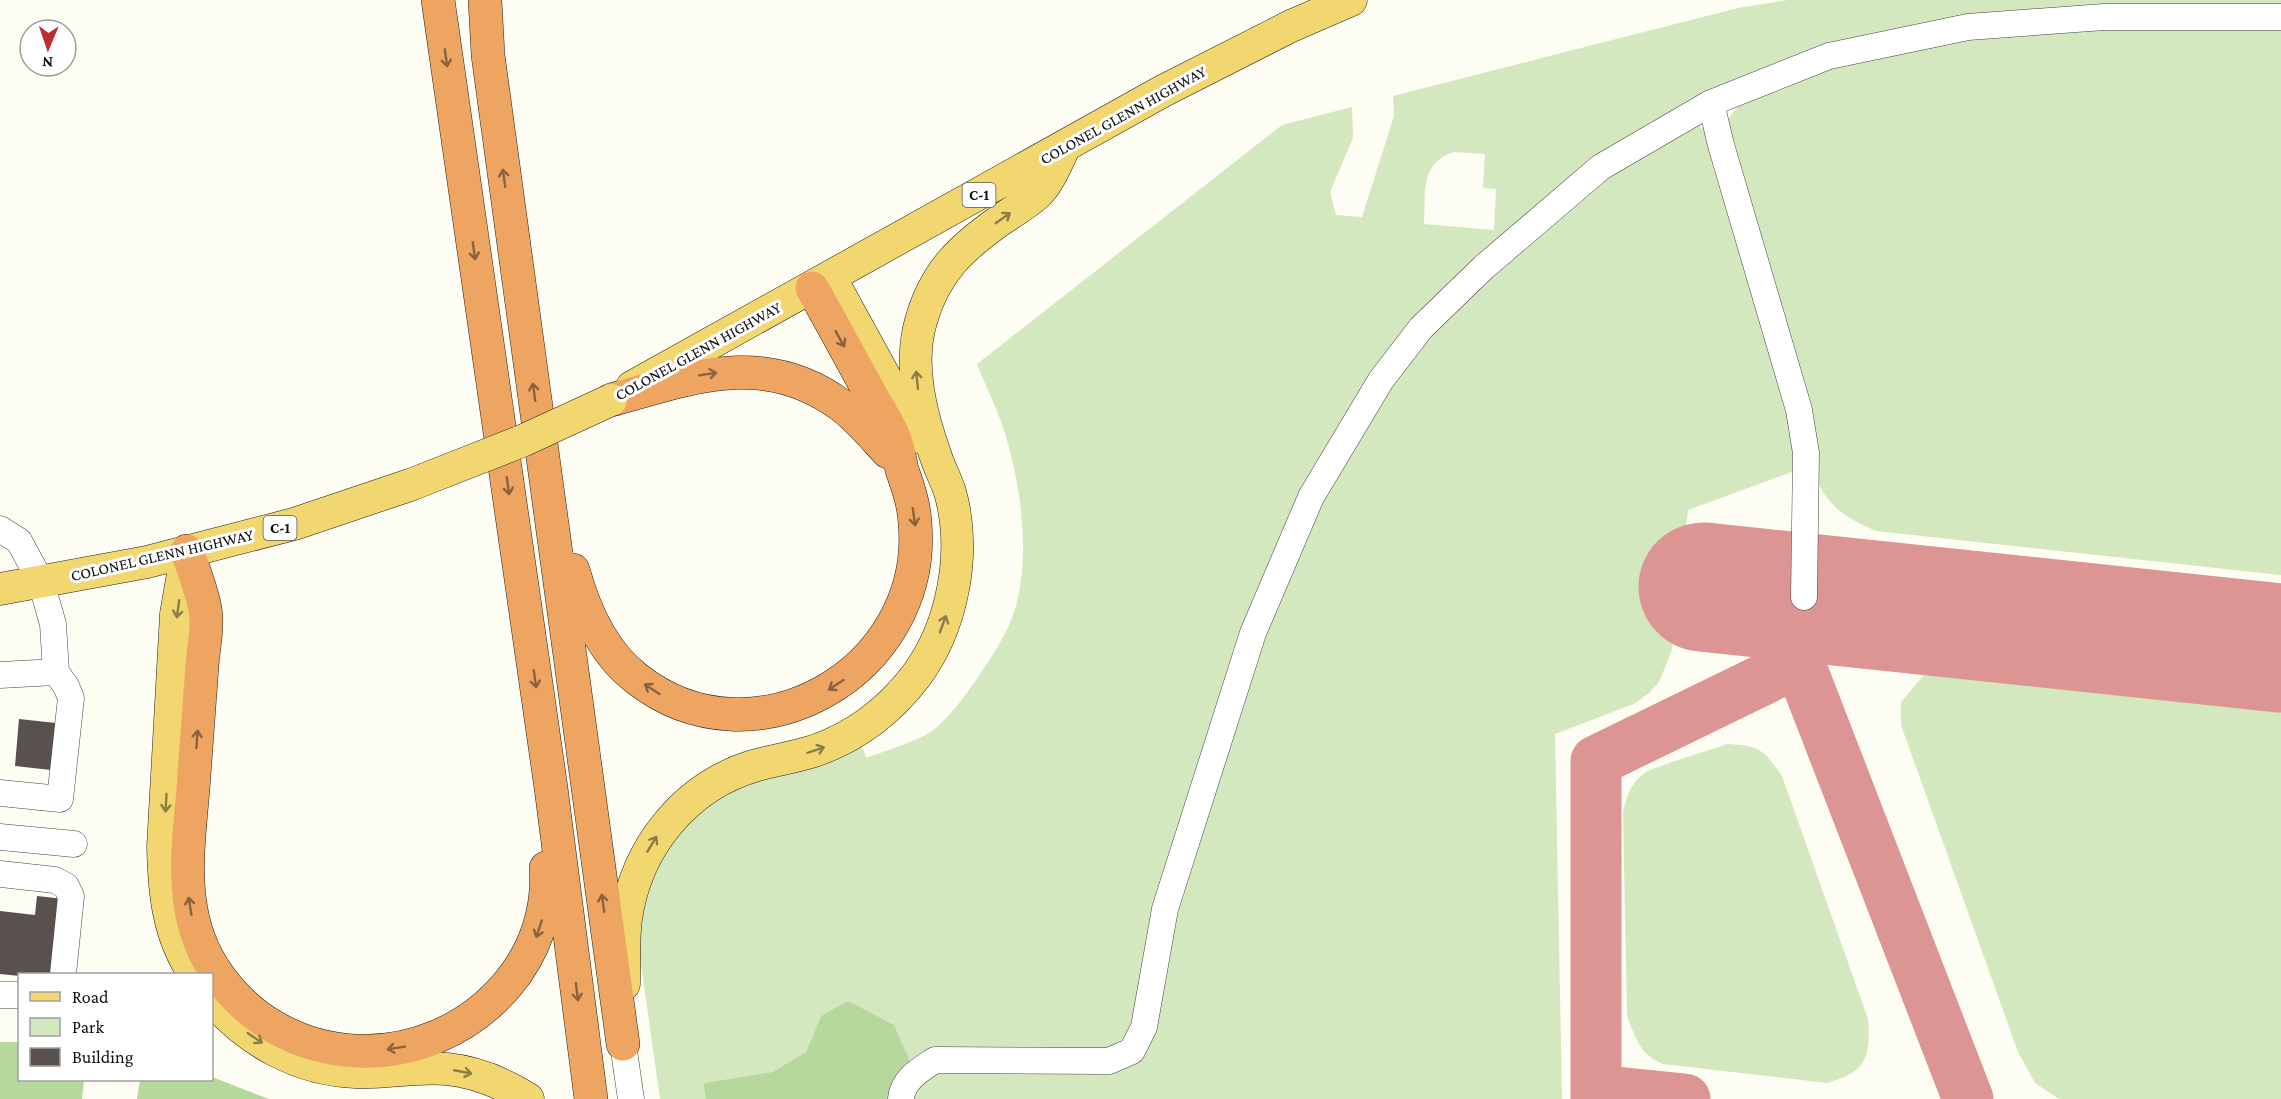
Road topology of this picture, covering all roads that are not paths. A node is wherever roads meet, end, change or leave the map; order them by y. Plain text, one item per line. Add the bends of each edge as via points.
1 (438, 0) edge
2 (470, 0) edge
3 (485, 0) edge
4 (1351, 0) edge
5 (2281, 17) edge
6 (488, 55) junction
7 (1711, 103) junction
8 (1064, 148) junction
9 (821, 282) junction
10 (611, 400) junction
11 (936, 457) junction
12 (901, 467) junction
13 (550, 513) junction
14 (0, 529) edge
15 (188, 551) junction
16 (41, 582) junction
17 (0, 589) edge
18 (1804, 597) dead end
19 (56, 672) junction
20 (0, 675) edge
21 (551, 788) junction
22 (0, 793) edge
23 (0, 837) edge
24 (74, 844) dead end
25 (0, 874) edge
26 (63, 973) edge
27 (193, 973) edge
28 (0, 995) edge
29 (18, 995) edge
30 (213, 1000) edge
31 (622, 1044) junction
32 (528, 1099) edge
33 (591, 1099) edge
34 (631, 1099) edge
35 (901, 1099) edge

1 -> 21 highway
2 - 6 highway via 474,33
3 - 6 highway
4 - 8 main road, COLONEL GLENN HIGHWAY / C-1 via 1163,91
5 - 7 street via 2104,17 1968,27 1829,56
13 -> 6 highway
7 - 18 street via 1801,421 1806,453
7 - 35 street via 1601,167 1484,267 1421,328 1381,380 1311,496 1253,633 1165,909 1144,1027 1132,1051 1109,1061 935,1060 916,1072 902,1089
8 - 9 main road, COLONEL GLENN HIGHWAY / C-1
11 -> 8 main road via 915,368 920,323 927,304 959,252 1039,193
9 - 10 main road, COLONEL GLENN HIGHWAY / C-1
9 - 11 main road via 924,448
9 -> 12 highway via 896,442
10 -> 12 highway via 693,376 743,372 787,378 825,394 843,407
10 - 15 main road, COLONEL GLENN HIGHWAY / C-1, bridge via 522,441 410,485 294,524
31 -> 11 main road via 625,922 633,884 655,838 690,800 720,781 756,765 832,744 866,724 901,694 926,661 946,616 956,567 955,512
12 -> 13 highway via 915,522 915,548 909,586 894,623 884,641 852,674 813,698 770,711 738,714 699,709 678,703 635,678 598,634
31 -> 13 highway
14 - 16 street via 19,541
15 - 16 main road, COLONEL GLENN HIGHWAY / C-1
21 -> 15 highway via 544,856 547,886 541,924 515,975 486,1007 435,1038 373,1052 316,1045 262,1018 224,983 212,966 196,933 189,899 189,839 206,615
15 -> 27 main road via 176,614 163,847 167,909 175,937
16 - 17 main road, COLONEL GLENN HIGHWAY / C-1
16 - 19 street via 53,624
19 - 20 street
19 - 22 street via 71,698 60,799
21 -> 33 highway
23 - 24 street
25 - 26 street via 55,880 66,886 71,896
28 - 29 street
30 -> 32 main road via 243,1031 266,1046 307,1063 354,1072 445,1068 489,1078
31 - 34 street

